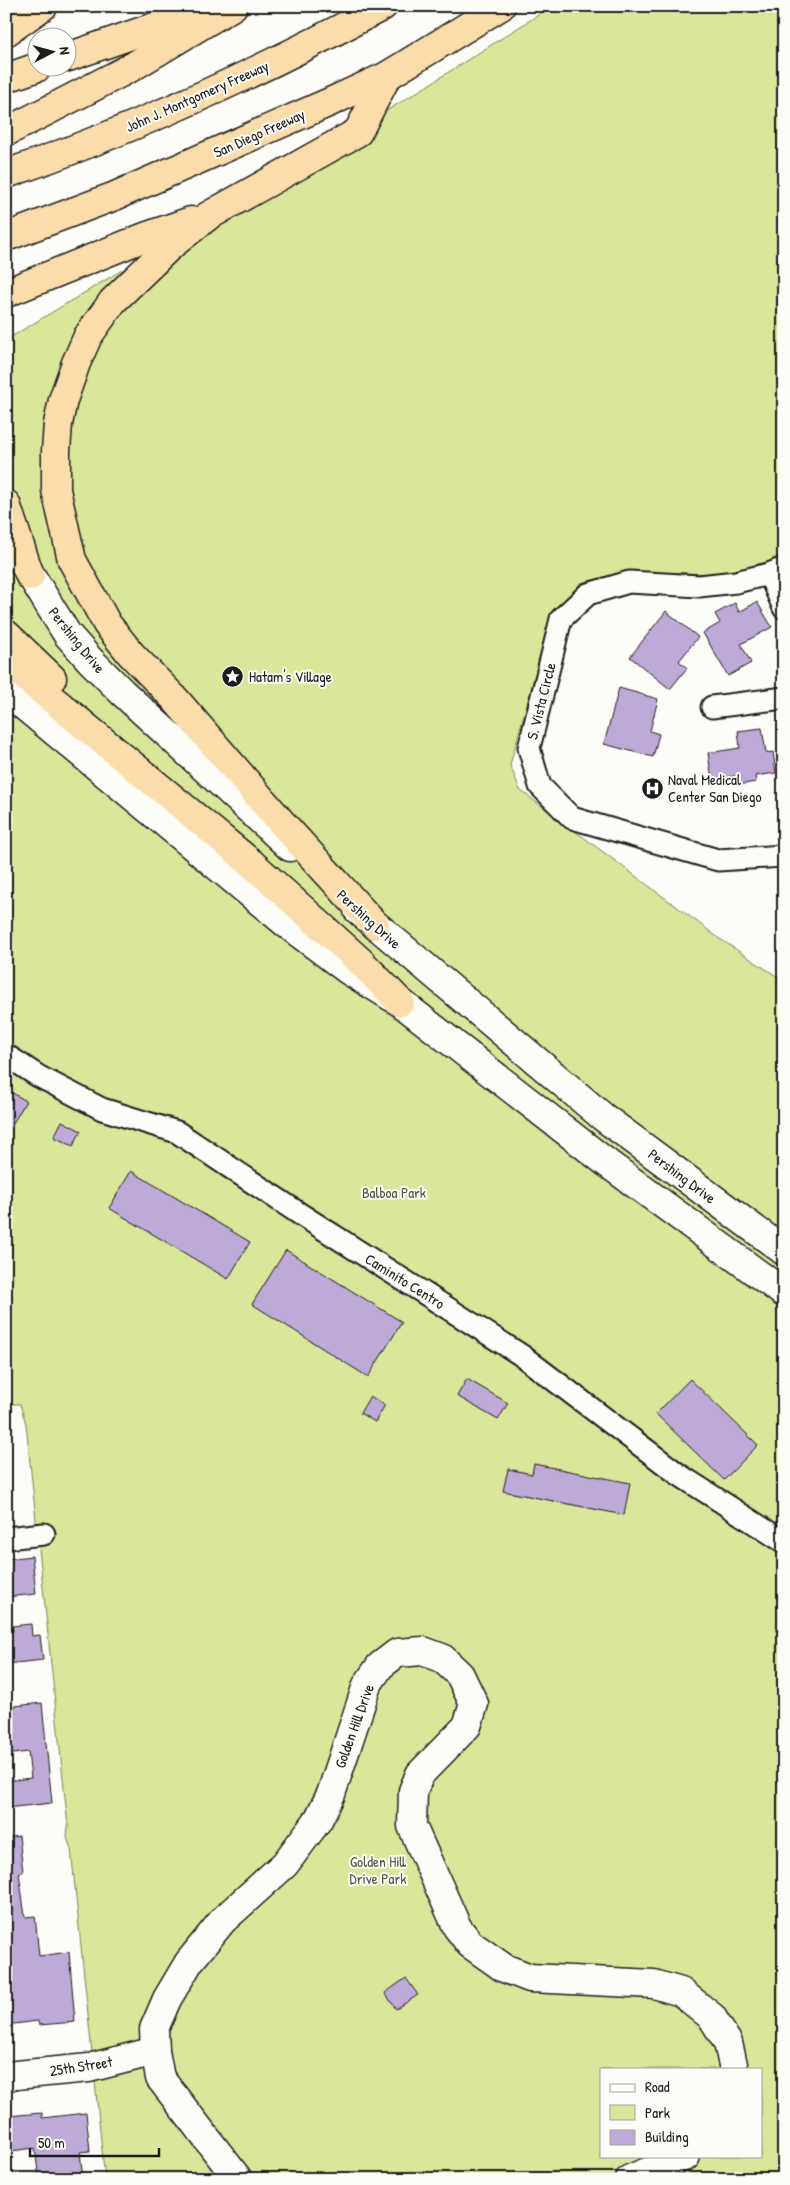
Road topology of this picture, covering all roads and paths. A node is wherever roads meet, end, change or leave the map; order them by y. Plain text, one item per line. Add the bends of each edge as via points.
1 (212, 6) edge
2 (233, 6) edge
3 (383, 6) edge
4 (500, 6) edge
5 (40, 8) edge
6 (6, 32) edge
7 (78, 53) edge
8 (28, 70) edge
9 (387, 76) junction
10 (6, 78) edge
11 (6, 132) edge
12 (6, 174) edge
13 (208, 216) junction
14 (6, 237) edge
15 (6, 293) edge
16 (6, 504) edge
17 (6, 536) edge
18 (776, 571) edge
19 (30, 576) junction
20 (784, 608) edge
21 (6, 634) edge
22 (6, 661) edge
23 (6, 690) edge
24 (784, 698) edge
25 (712, 707) dead end
26 (205, 826) junction
27 (784, 856) edge
28 (375, 925) junction
29 (400, 1002) junction
30 (6, 1055) edge
31 (784, 1251) edge
32 (784, 1293) edge
33 (44, 1534) dead end
34 (6, 1538) edge
35 (784, 1542) edge
36 (155, 2051) junction
37 (734, 2068) edge
38 (6, 2076) edge
39 (681, 2158) edge
40 (238, 2179) edge
41 (630, 2179) edge

1 - 7 highway
2 - 11 highway via 132,67
3 - 12 highway, John J. Montgomery Freeway via 202,96
4 - 9 highway, San Diego Freeway
5 - 6 highway
8 - 10 highway
9 - 13 highway via 358,132
9 - 14 highway, San Diego Freeway via 115,196
13 - 15 highway via 145,237
13 - 28 highway via 170,246 113,301 88,336 76,363 63,400 57,442 56,490 66,536 72,560 107,624
16 - 19 highway
17 - 19 main road, Pershing Drive
18 - 20 street
18 - 27 street, S. Vista Circle via 736,582 699,586 629,582 588,594 561,619 529,748 540,786 572,818 718,860
19 - 28 main road, Pershing Drive via 67,634 90,660
21 - 26 highway
22 - 26 highway
23 - 29 main road via 287,924 348,970
24 - 25 street
26 - 29 highway via 360,961
28 - 31 main road, Pershing Drive via 603,1116
29 - 32 main road via 608,1163
30 - 35 street, Caminito Centro via 38,1076 102,1109 177,1132 521,1355 678,1474
33 - 34 street
36 - 37 main road, Golden Hill Drive via 154,2029 189,1962 223,1920 285,1864 318,1820 331,1794 367,1685 380,1666 397,1653 423,1651 442,1658 460,1676 474,1704 467,1726 420,1774 413,1791 412,1826 457,1927 470,1944 504,1968 530,1978 654,1984 681,1992 712,2017 728,2043
36 - 38 main road, 25th Street via 89,2068
36 - 40 main road, Golden Hill Drive via 160,2078
39 - 41 main road

